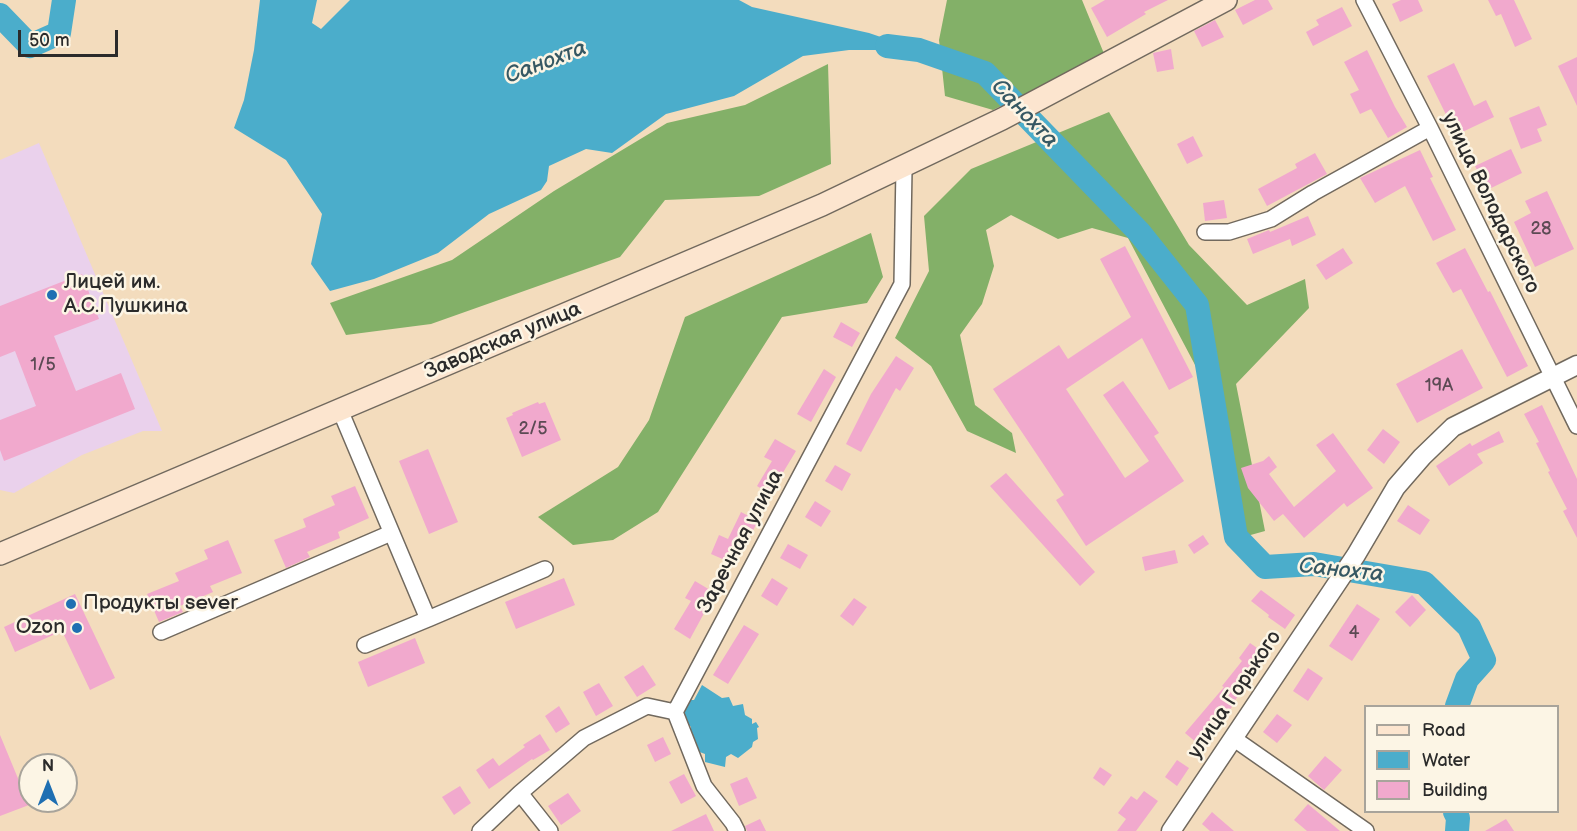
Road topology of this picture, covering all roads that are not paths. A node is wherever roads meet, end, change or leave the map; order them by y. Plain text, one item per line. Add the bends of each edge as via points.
1 (1226, 0) edge
2 (1364, 0) edge
3 (1430, 128) junction
4 (904, 168) junction
5 (1205, 232) dead end
6 (1577, 365) edge
7 (1554, 377) junction
8 (340, 410) junction
9 (1577, 426) edge
10 (391, 533) junction
11 (0, 554) edge
12 (545, 569) dead end
13 (428, 619) junction
14 (161, 632) dead end
15 (365, 645) dead end
16 (675, 712) junction
17 (1233, 738) junction
18 (520, 793) junction
19 (480, 831) edge
20 (550, 831) edge
21 (737, 831) edge
22 (1171, 831) edge
23 (1366, 831) edge

1 - 4 main road, Заводская улица
2 - 3 street, улица Володарского
3 - 5 street via 1271,219 1229,232
3 - 7 street, улица Володарского
4 - 8 main road, Заводская улица
4 - 16 street, Заречная улица via 902,284
6 - 7 street, улица Горького
7 - 9 street, улица Володарского
7 - 17 street, улица Горького via 1454,427 1396,487 1356,555
8 - 10 street
8 - 11 main road, Заводская улица
10 - 13 street
10 - 14 street
12 - 13 street
13 - 15 street
16 - 18 street via 647,706 584,738
16 - 21 street via 704,786
17 - 22 street, улица Горького
17 - 23 street
18 - 19 street
18 - 20 street

